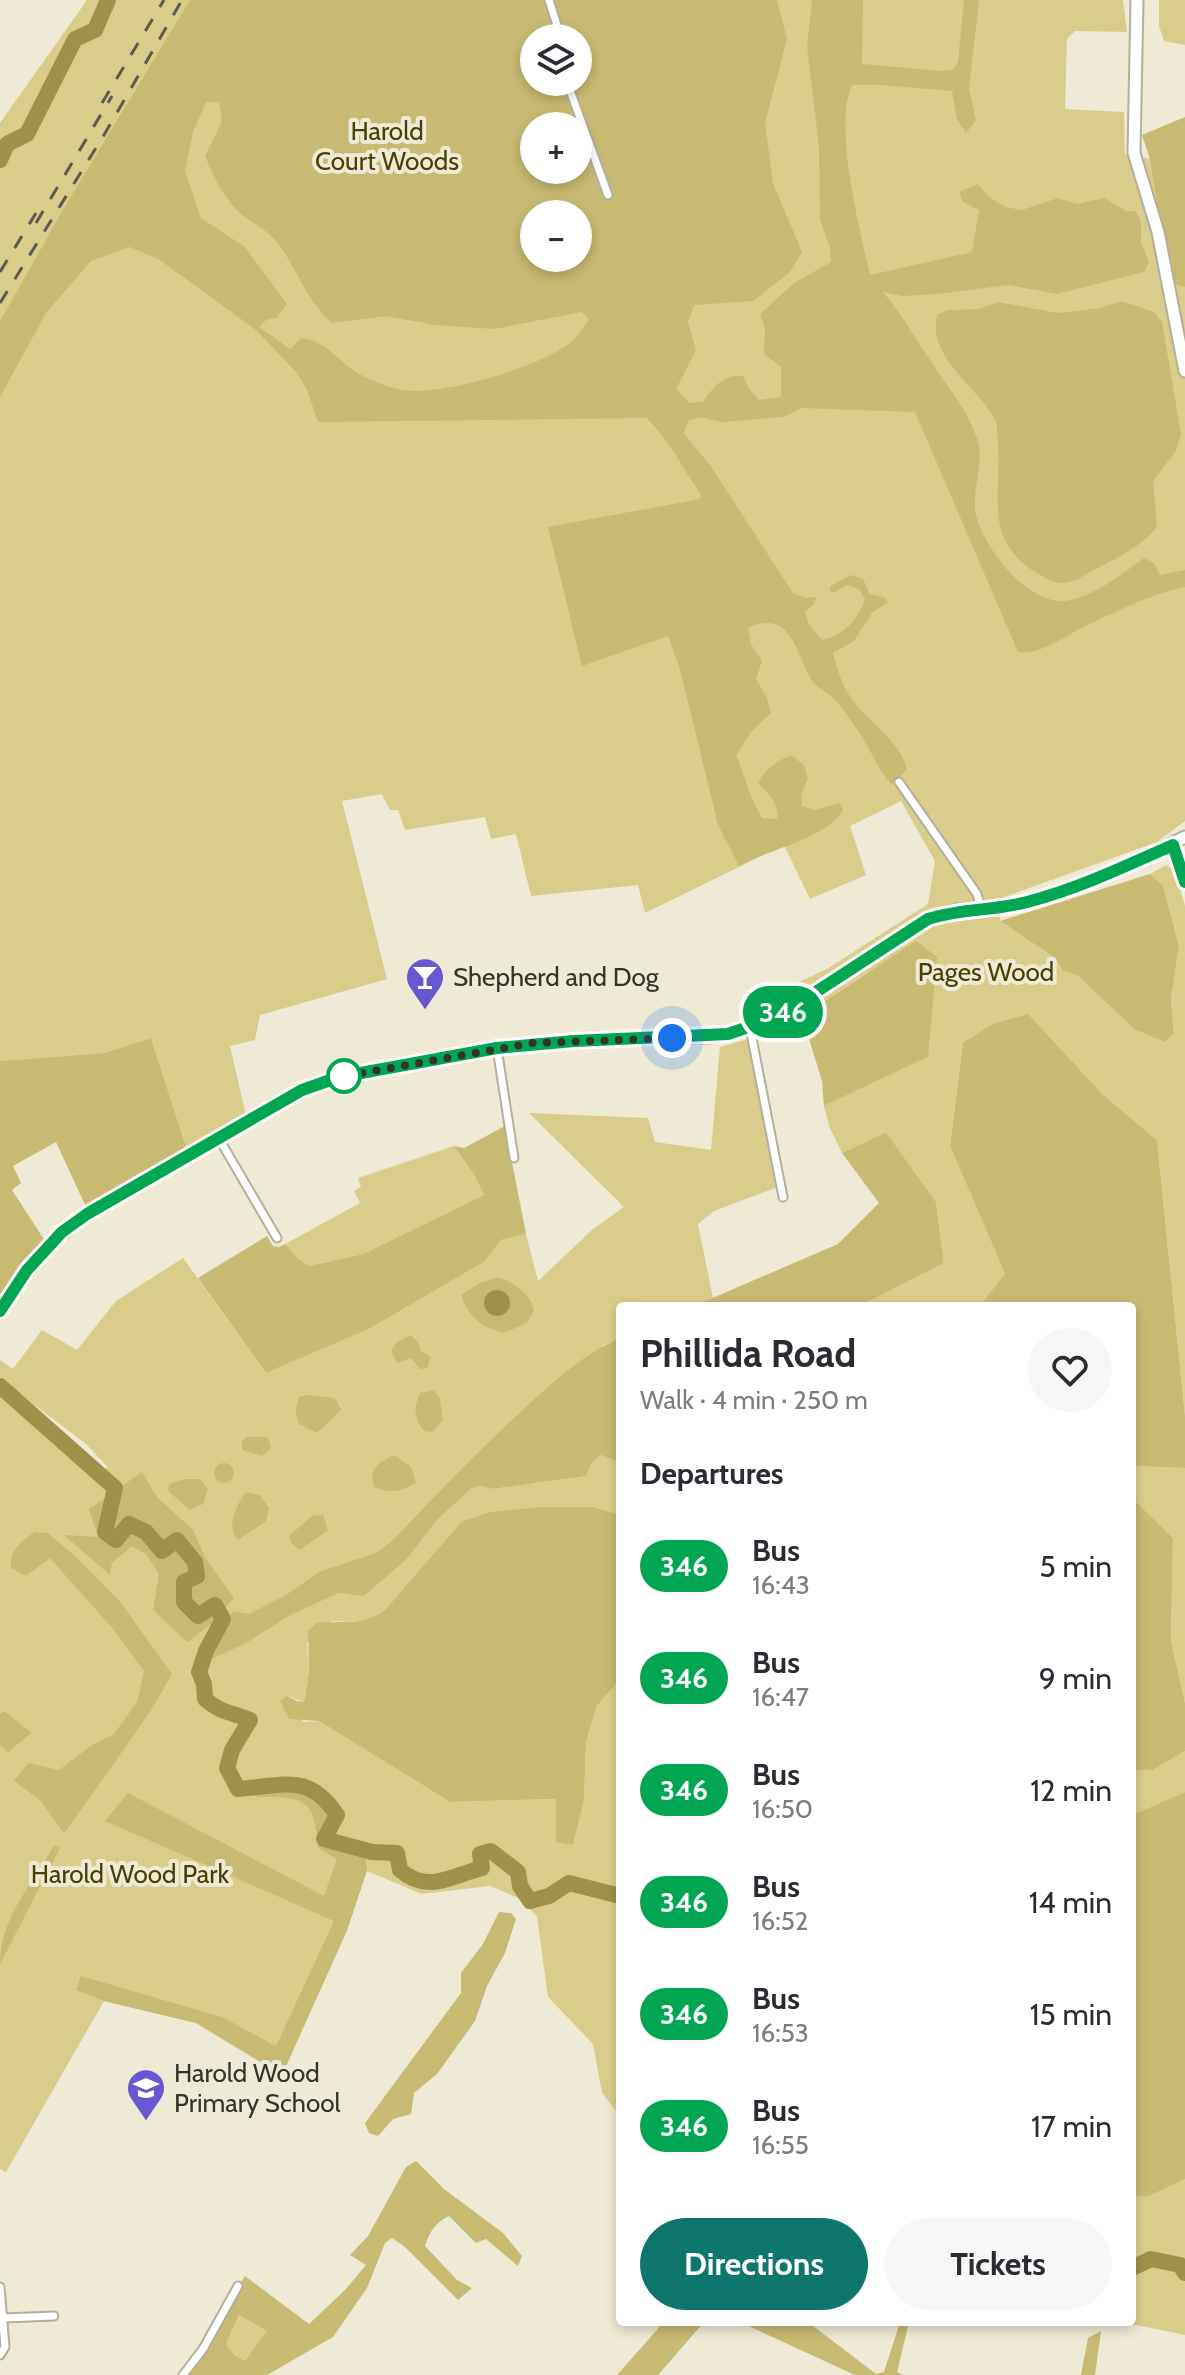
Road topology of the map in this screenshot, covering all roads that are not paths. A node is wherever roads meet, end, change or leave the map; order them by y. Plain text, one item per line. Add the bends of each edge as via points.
1 (549, 0) edge
2 (1137, 0) edge
3 (557, 24) edge
4 (572, 96) edge
5 (608, 195) dead end
6 (1185, 371) edge
7 (899, 782) dead end
8 (1185, 837) edge
9 (1173, 845) junction
10 (1185, 882) edge
11 (981, 908) junction
12 (750, 1028) junction
13 (497, 1048) junction
14 (218, 1137) junction
15 (514, 1158) dead end
16 (783, 1197) dead end
17 (277, 1238) dead end
18 (0, 1311) edge
19 (238, 2286) dead end
20 (0, 2287) edge
21 (54, 2316) dead end
22 (4, 2318) junction
23 (0, 2355) edge
24 (183, 2375) edge

1 - 3 street
2 - 6 street via 1134,153 1158,232
4 - 5 street
7 - 11 street via 977,894
8 - 9 street
9 - 10 street
9 - 11 street via 1046,897
11 - 12 street via 928,919 799,1003
12 - 13 street via 709,1037
12 - 16 street
13 - 14 street via 321,1082
13 - 15 street
14 - 17 street
14 - 18 street via 62,1232 27,1270
19 - 24 street
20 - 22 street
21 - 22 street
22 - 23 street via 5,2347

